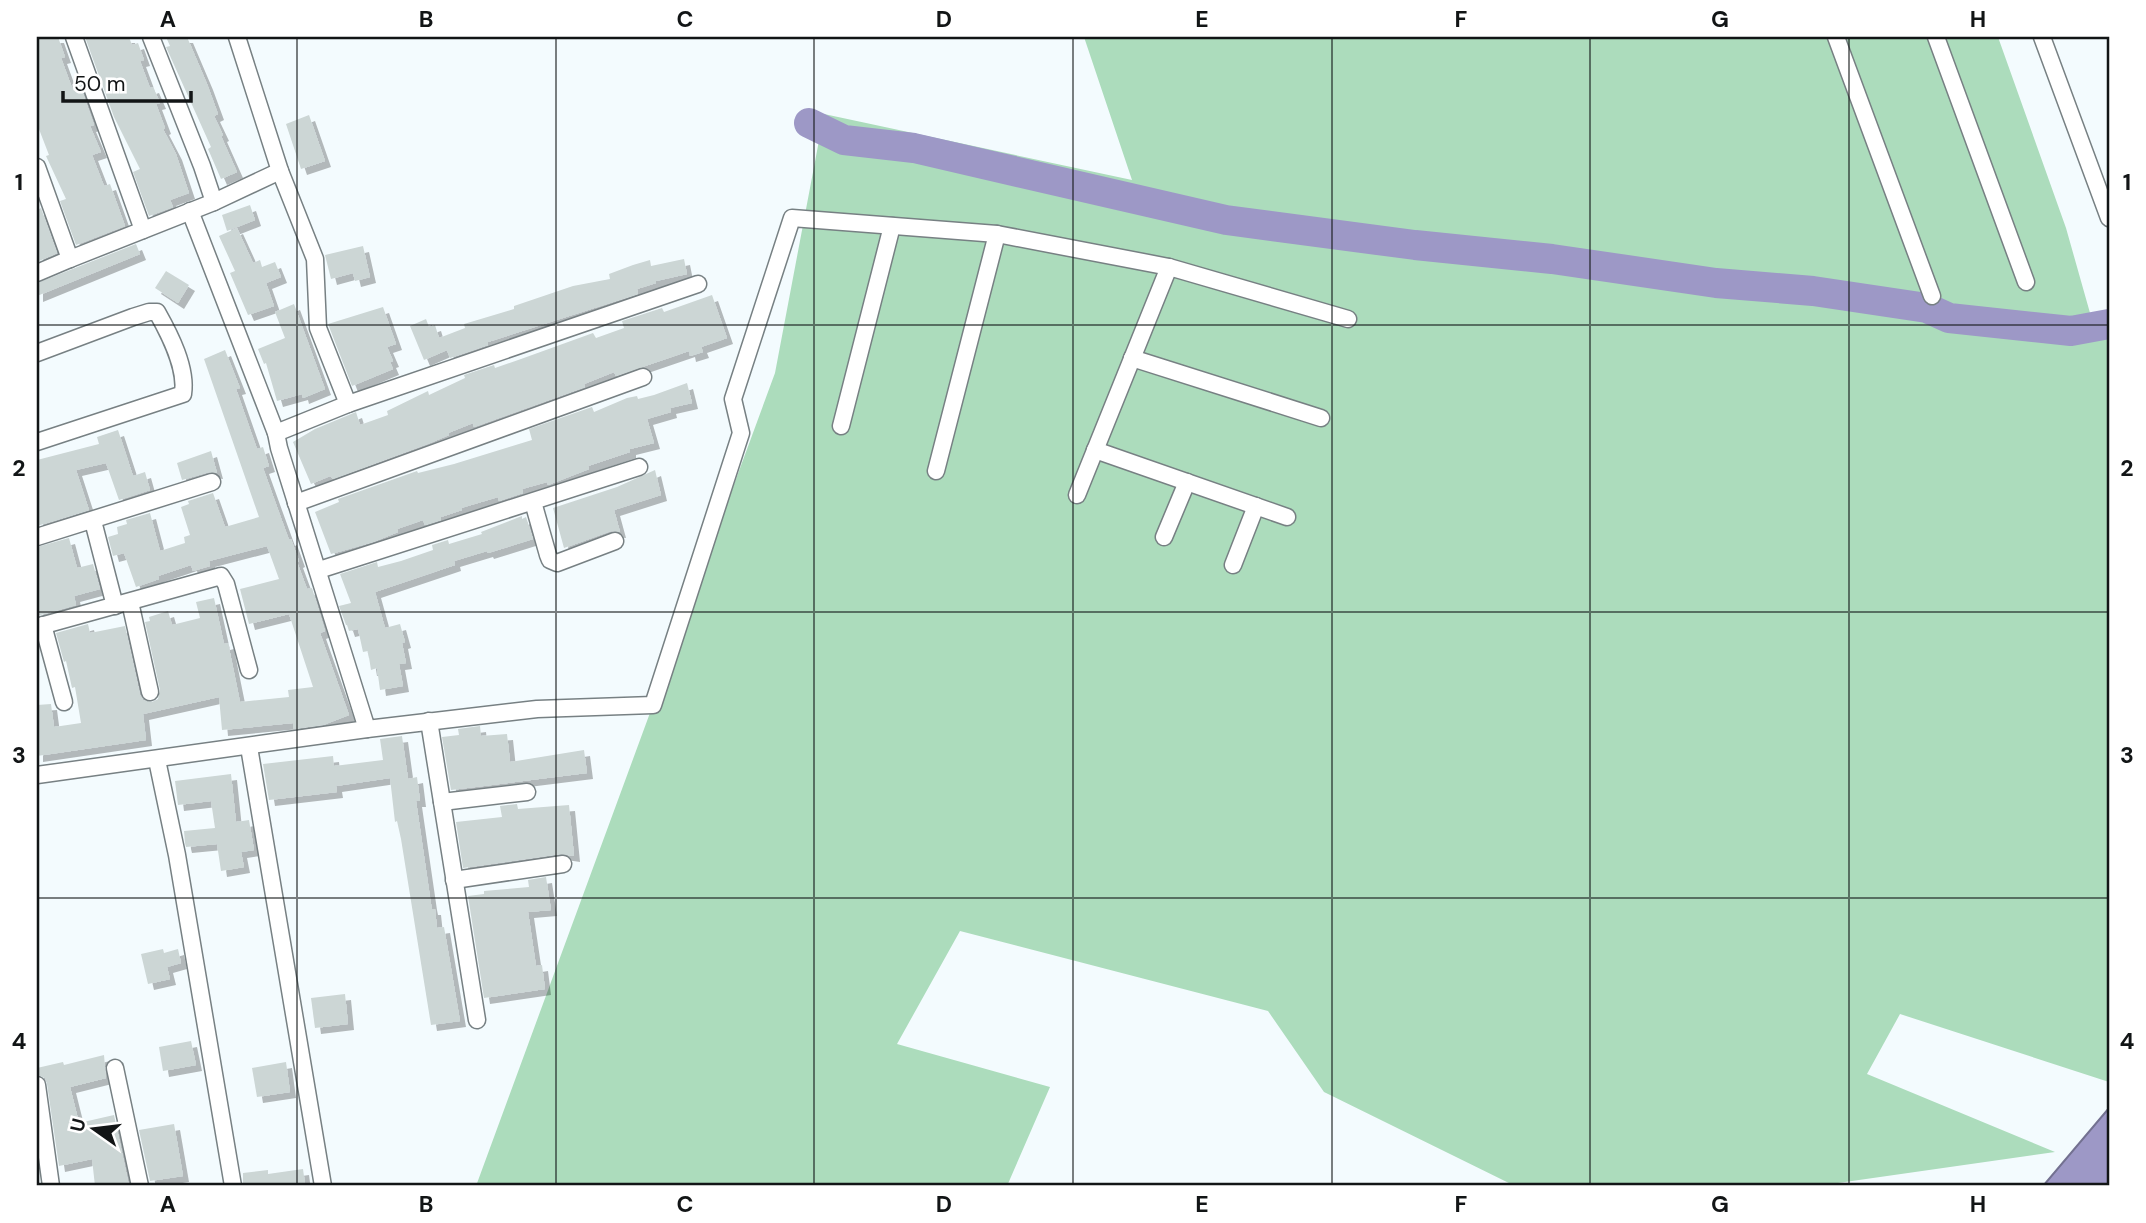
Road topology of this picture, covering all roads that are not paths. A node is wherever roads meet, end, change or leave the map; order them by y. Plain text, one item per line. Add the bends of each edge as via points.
1 (74, 37) edge
2 (151, 37) edge
3 (237, 37) edge
4 (1836, 37) edge
5 (1936, 37) edge
6 (2042, 37) edge
7 (37, 167) edge
8 (280, 171) junction
9 (2104, 188) edge
10 (214, 202) junction
11 (190, 211) junction
12 (2109, 218) edge
13 (892, 226) junction
14 (143, 230) junction
15 (997, 234) junction
16 (70, 259) junction
17 (1168, 267) junction
18 (37, 273) edge
19 (2026, 282) dead end
20 (698, 284) dead end
21 (1932, 296) dead end
22 (1348, 319) dead end
23 (37, 353) edge
24 (1132, 358) junction
25 (643, 377) dead end
26 (348, 404) junction
27 (1321, 418) dead end
28 (841, 426) dead end
29 (276, 433) junction
30 (37, 443) edge
31 (1095, 450) junction
32 (639, 467) dead end
33 (936, 471) dead end
34 (212, 482) dead end
35 (1187, 482) junction
36 (1077, 495) dead end
37 (533, 502) junction
38 (296, 503) junction
39 (1256, 506) junction
40 (1287, 517) dead end
41 (93, 521) junction
42 (37, 537) edge
43 (1164, 537) dead end
44 (615, 541) dead end
45 (1233, 565) dead end
46 (319, 570) junction
47 (122, 604) junction
48 (40, 626) edge
49 (249, 670) dead end
50 (150, 692) dead end
51 (64, 702) dead end
52 (429, 721) junction
53 (367, 729) junction
54 (249, 747) junction
55 (157, 760) junction
56 (37, 775) edge
57 (527, 792) dead end
58 (442, 802) junction
59 (563, 864) dead end
60 (454, 880) junction
61 (477, 1020) dead end
62 (115, 1068) dead end
63 (37, 1085) edge
64 (51, 1186) edge
65 (139, 1186) edge
66 (233, 1186) edge
67 (323, 1186) edge

1 - 14 street
2 - 10 street
3 - 8 street
4 - 21 street
5 - 19 street
6 - 9 street
7 - 16 street
8 - 10 street
8 - 26 street via 316,260 318,328
9 - 12 street
10 - 11 street
11 - 14 street
11 - 29 street
13 - 15 street
13 - 28 street
13 - 52 street via 792,218 733,399 741,433 653,705 537,709
14 - 16 street
15 - 17 street
15 - 33 street
16 - 18 street
17 - 22 street
17 - 24 street
20 - 26 street
23 - 30 street via 157,312 184,382 183,394
24 - 27 street
24 - 31 street
25 - 38 street
26 - 29 street
29 - 38 street
31 - 35 street
31 - 36 street
32 - 37 street
34 - 41 street
35 - 39 street
35 - 43 street
37 - 44 street via 548,555 557,564
37 - 46 street
38 - 46 street
39 - 40 street
39 - 45 street
41 - 42 street
41 - 47 street
46 - 53 street
47 - 48 street
47 - 49 street via 221,576
47 - 50 street
48 - 51 street
52 - 53 street
52 - 58 street
53 - 54 street
54 - 55 street
54 - 67 street
55 - 56 street
55 - 66 street
57 - 58 street
58 - 60 street
59 - 60 street
60 - 61 street
62 - 65 street
63 - 64 street

